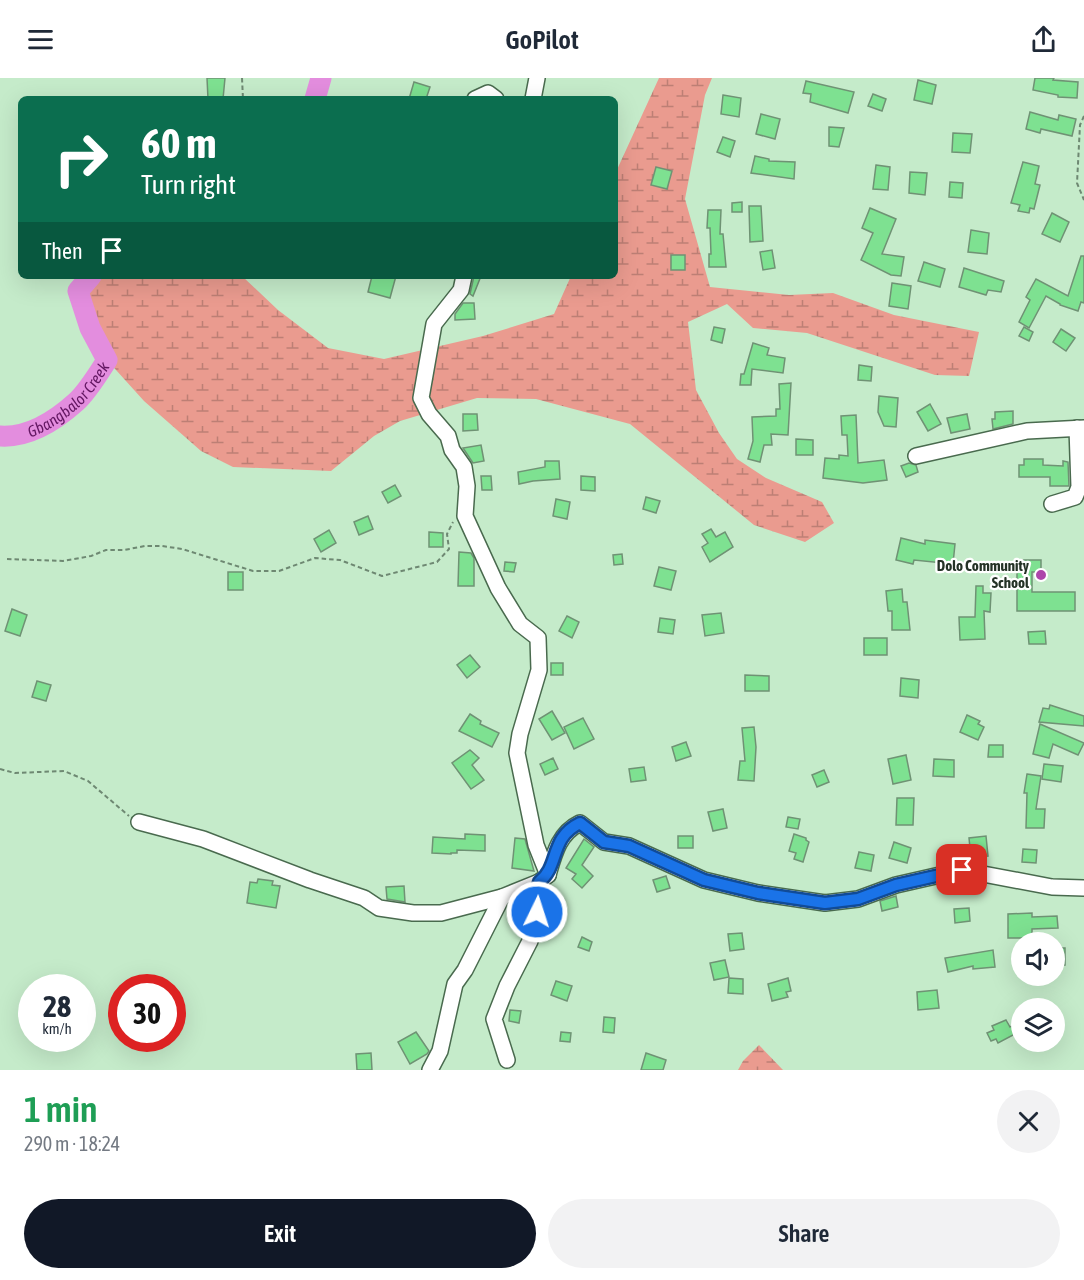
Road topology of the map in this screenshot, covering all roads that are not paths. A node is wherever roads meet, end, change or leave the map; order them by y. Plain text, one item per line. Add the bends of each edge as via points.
1 (537, 78) edge
2 (534, 96) edge
3 (463, 279) edge
4 (1080, 428) edge
5 (916, 456) dead end
6 (1052, 504) dead end
7 (139, 822) road end
8 (544, 879) junction
9 (1084, 888) edge
10 (502, 897) junction
11 (507, 1060) dead end
12 (430, 1070) edge

1 - 2 street
3 - 8 street via 461,290 434,324 422,398 464,467 465,516 498,588 520,624 537,638 539,670 517,753
4 - 5 street via 1027,431
4 - 6 street via 1076,497
7 - 10 street via 203,839 364,898 379,908 441,913
8 - 9 street via 556,846 570,828 580,823 604,842 629,846 704,880 825,903 858,899 896,885 962,870 1052,887
8 - 10 street
8 - 11 street via 530,941 494,1019
10 - 12 street via 455,984 440,1051

